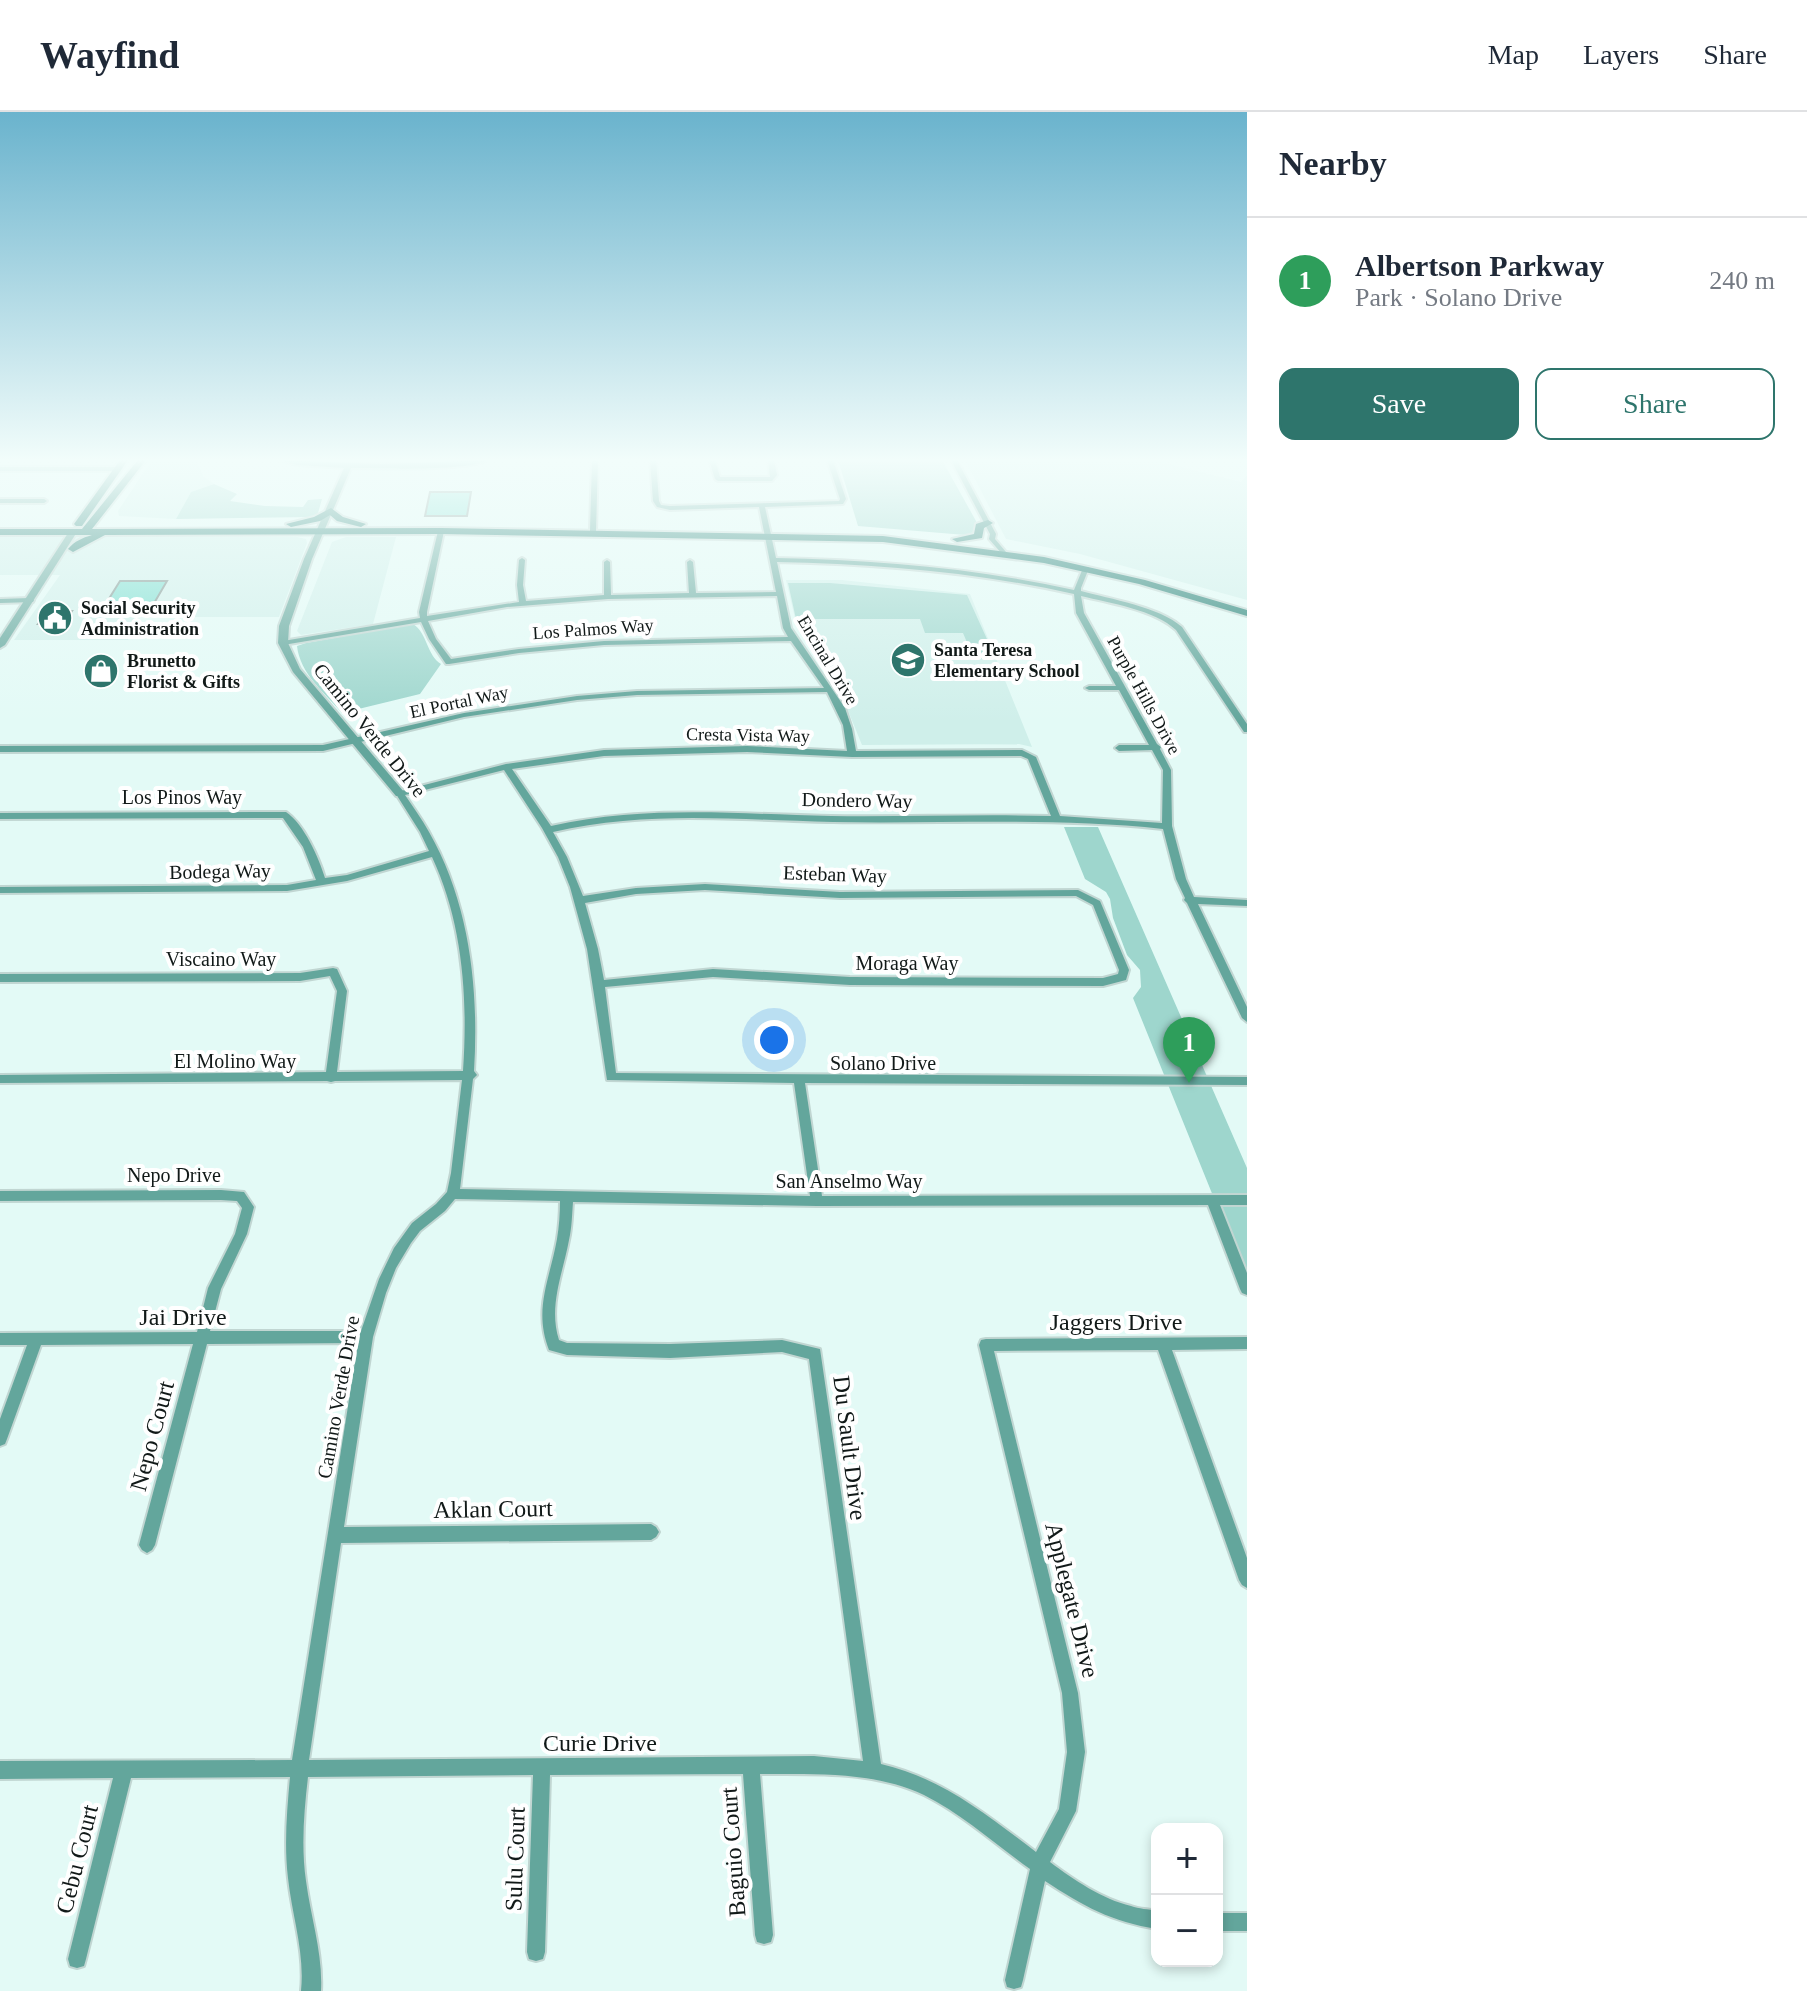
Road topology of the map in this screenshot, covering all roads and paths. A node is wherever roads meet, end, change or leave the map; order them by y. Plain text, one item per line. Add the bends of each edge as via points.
1 (317, 548) edge
2 (438, 548) edge
3 (770, 548) edge
4 (986, 548) edge
5 (995, 548) edge
6 (62, 549) edge
7 (73, 549) edge
8 (1001, 549) junction
9 (522, 560) dead end
10 (773, 560) junction
11 (607, 562) dead end
12 (690, 562) dead end
13 (1086, 568) junction
14 (1077, 593) junction
15 (779, 594) junction
16 (693, 595) junction
17 (608, 597) junction
18 (30, 600) junction
19 (0, 601) edge
20 (523, 604) junction
21 (1247, 604) edge
22 (1247, 613) edge
23 (424, 617) junction
24 (793, 639) junction
25 (288, 644) junction
26 (0, 645) edge
27 (1089, 688) dead end
28 (1123, 688) junction
29 (830, 690) junction
30 (1247, 730) edge
31 (354, 742) junction
32 (1157, 747) junction
33 (1119, 748) dead end
34 (0, 749) edge
35 (852, 754) junction
36 (506, 767) junction
37 (400, 794) junction
38 (0, 816) edge
39 (1057, 819) junction
40 (1167, 826) junction
41 (548, 830) junction
42 (435, 853) junction
43 (321, 883) junction
44 (0, 890) edge
45 (1089, 896) joint
46 (580, 900) junction
47 (1189, 900) junction
48 (1247, 903) edge
49 (0, 978) edge
50 (601, 984) junction
51 (1247, 1018) edge
52 (471, 1075) junction
53 (331, 1078) junction
54 (0, 1079) edge
55 (799, 1080) junction
56 (1247, 1081) edge
57 (452, 1194) junction
58 (0, 1196) edge
59 (567, 1196) junction
60 (1212, 1200) junction
61 (1247, 1200) edge
62 (817, 1201) junction
63 (1247, 1289) edge
64 (366, 1337) junction
65 (0, 1339) edge
66 (36, 1339) junction
67 (200, 1339) junction
68 (1247, 1343) edge
69 (1163, 1344) junction
70 (986, 1345) joint
71 (0, 1439) edge
72 (651, 1532) dead end
73 (335, 1535) junction
74 (147, 1545) dead end
75 (1247, 1580) edge
76 (751, 1766) junction
77 (542, 1768) junction
78 (873, 1768) junction
79 (300, 1769) junction
80 (0, 1770) edge
81 (124, 1770) junction
82 (1040, 1863) junction
83 (1151, 1920) edge
84 (1223, 1922) edge
85 (1247, 1922) edge
86 (764, 1935) dead end
87 (536, 1952) dead end
88 (77, 1959) dead end
89 (1014, 1980) dead end
90 (311, 1991) edge

1 - 25 street via 284,626
2 - 23 street
3 - 10 street, Encinal Drive
4 - 8 main road
5 - 8 main road
6 - 18 street
7 - 18 street
8 - 13 main road
8 - 21 main road via 1119,569
9 - 20 street
10 - 14 street via 926,568
10 - 15 street, Encinal Drive
11 - 17 street
12 - 16 street
13 - 14 street
13 - 22 main road
14 - 28 street, Purple Hills Drive via 1080,613
14 - 30 street via 1175,625
15 - 16 street
15 - 24 street, Encinal Drive
16 - 17 street
17 - 20 street
18 - 19 street
18 - 26 street
20 - 23 street
23 - 24 street, Los Palmos Way via 449,662 604,643
23 - 25 street
24 - 29 street, Encinal Drive
25 - 31 street, Camino Verde Drive via 296,670
27 - 28 street
28 - 32 street, Purple Hills Drive
29 - 31 street, El Portal Way via 577,698 464,715
29 - 35 street, Encinal Drive via 846,721
31 - 34 street, El Portal Way via 305,749
31 - 37 street, Camino Verde Drive
32 - 33 street
32 - 40 street, Purple Hills Drive via 1167,770
35 - 36 street, Cresta Vista Way via 668,750
35 - 39 street, Cresta Vista Way via 1022,753 1032,757
36 - 37 street, Cresta Vista Way
36 - 41 street, Solano Drive
37 - 42 street, Camino Verde Drive
38 - 43 street, Los Pinos Way via 286,815
39 - 40 street, Dondero Way
39 - 41 street, Dondero Way via 668,814
40 - 47 street, Purple Hills Drive
41 - 46 street, Solano Drive
42 - 43 street, Bodega Way
42 - 52 street, Camino Verde Drive via 462,929 471,1001
43 - 44 street, Bodega Way via 244,889
45 - 46 street, Esteban Way via 840,895 705,887
45 - 50 street, Moraga Way via 1097,903 1124,970 1114,981 850,981 713,973
46 - 50 street, Solano Drive
47 - 48 street
47 - 51 street, Purple Hills Drive
49 - 53 street, Viscaino Way via 300,977 333,972 342,991
50 - 55 street, Solano Drive via 611,1077
52 - 53 street, El Molino Way
52 - 57 street, Camino Verde Drive
53 - 54 street, El Molino Way
55 - 56 street, Solano Drive
55 - 62 street
57 - 59 street, San Anselmo Way
57 - 64 street, Camino Verde Drive via 415,1229 385,1273
58 - 67 street, Nepo Drive via 240,1196 249,1215 215,1288
59 - 62 street, San Anselmo Way
59 - 78 street, Du Sault Drive via 547,1309 554,1345 670,1351 782,1346 815,1354
60 - 61 street, San Anselmo Way
60 - 62 street, San Anselmo Way
60 - 63 street
64 - 67 street, Jai Drive
64 - 73 street, Camino Verde Drive
65 - 66 street, Jai Drive
66 - 67 street, Jai Drive
66 - 71 street
67 - 74 street, Nepo Court
68 - 69 street, Jaggers Drive
69 - 70 street, Jaggers Drive
69 - 75 street
70 - 82 street, Applegate Drive via 1072,1708 1076,1752 1067,1811
72 - 73 street, Aklan Court
73 - 79 street, Camino Verde Drive
76 - 77 street, Curie Drive
76 - 78 street, Curie Drive
76 - 86 street, Baguio Court
77 - 79 street, Curie Drive
77 - 87 street, Sulu Court
78 - 82 street, Curie Drive via 947,1798
79 - 81 street, Curie Drive
79 - 90 street, Camino Verde Drive via 297,1881 309,1930
80 - 81 street, Curie Drive
81 - 88 street, Cebu Court
82 - 83 street, Curie Drive via 1098,1905
82 - 89 street, Applegate Drive
84 - 85 street

